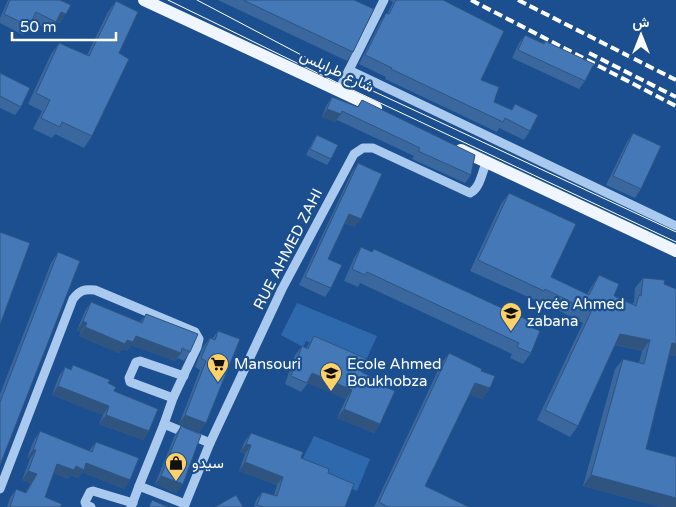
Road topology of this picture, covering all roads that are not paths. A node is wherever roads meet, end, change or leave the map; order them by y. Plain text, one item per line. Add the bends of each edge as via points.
1 (144, 0) edge
2 (384, 0) edge
3 (349, 70) junction
4 (339, 90) junction
5 (391, 115) edge
6 (452, 146) edge
7 (486, 163) junction
8 (676, 226) edge
9 (676, 251) edge
10 (184, 376) junction
11 (174, 398) junction
12 (164, 424) junction
13 (210, 443) junction
14 (139, 486) junction
15 (0, 489) edge
16 (132, 505) edge
17 (184, 506) edge
18 (91, 507) edge

1 - 4 main road, شارع طرابلس
2 - 3 street
3 - 4 street
3 - 8 street
4 - 5 main road, شارع طرابلس
6 - 7 main road
7 - 9 main road
7 - 13 street, RUE AHMED ZAHI via 478,184 470,193 373,148 363,148 354,154 282,289
10 - 11 street
10 - 11 street via 136,362 130,382
10 - 15 street via 197,347 199,339 196,332 95,290 78,292
11 - 12 street
12 - 13 street
12 - 14 street
13 - 17 street, RUE AHMED ZAHI
14 - 16 street
14 - 17 street
16 - 18 street via 93,491 85,502

